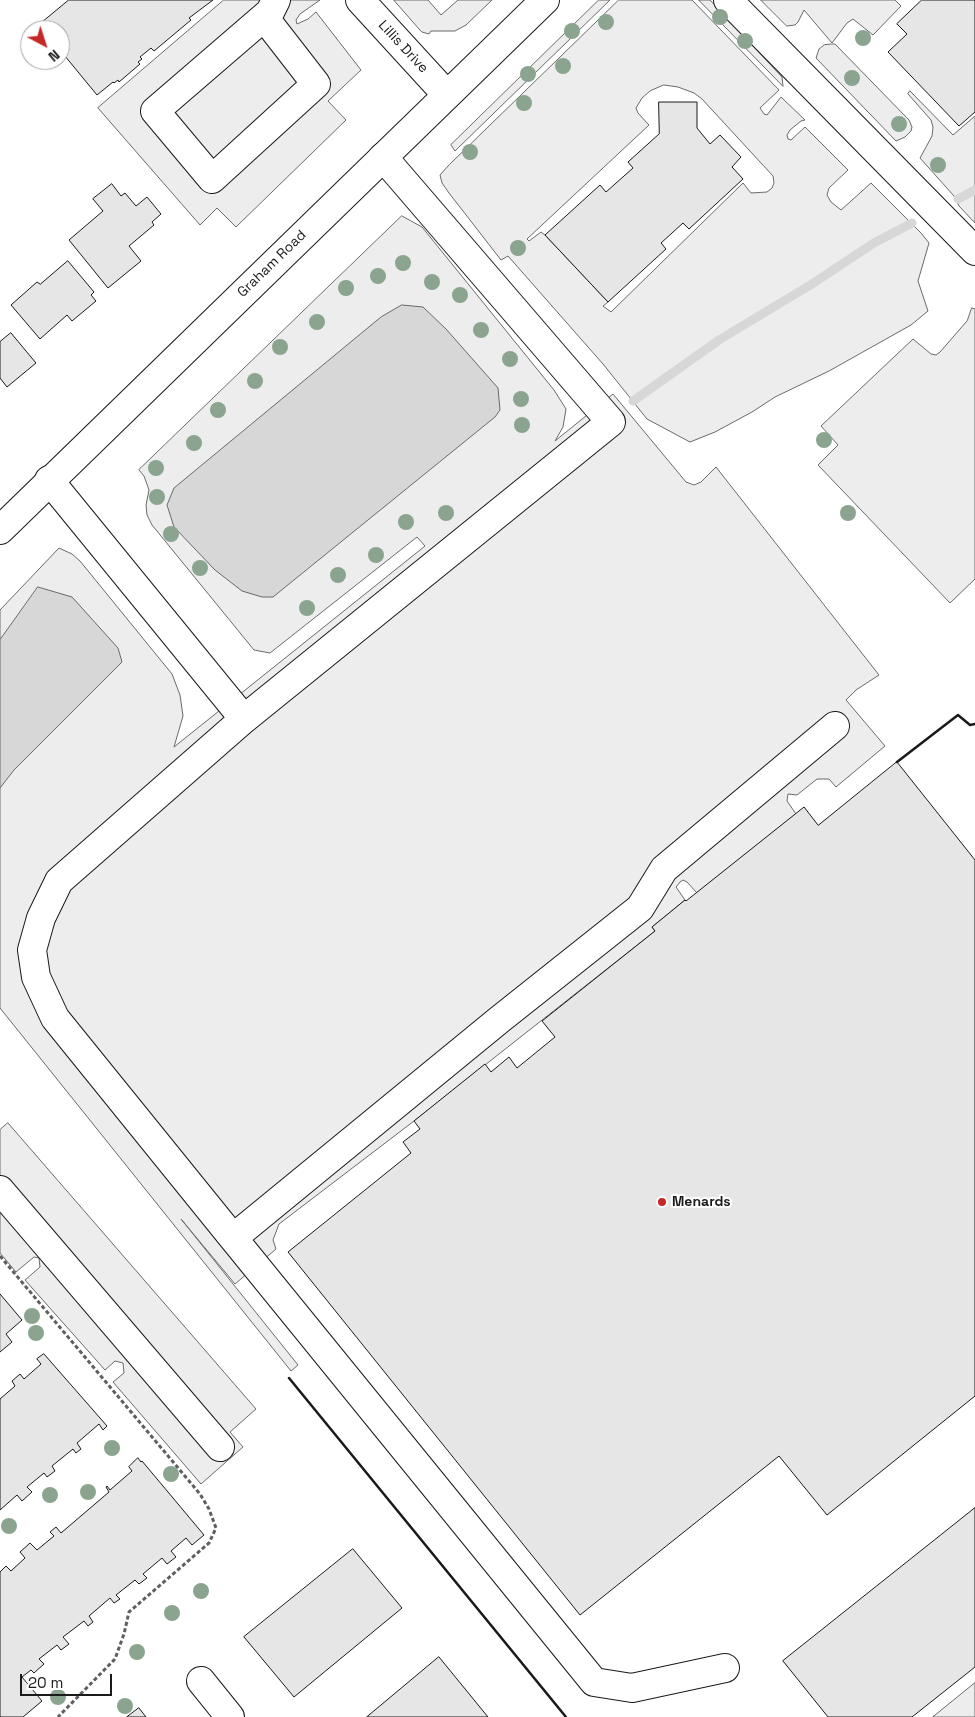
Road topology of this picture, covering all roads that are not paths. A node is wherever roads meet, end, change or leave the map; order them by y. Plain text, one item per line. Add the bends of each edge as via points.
1 (360, 0) edge
2 (545, 0) edge
3 (728, 0) edge
4 (270, 9) edge
5 (447, 95) junction
6 (383, 157) junction
7 (975, 251) edge
8 (49, 480) junction
9 (0, 530) edge
10 (244, 718) junction
11 (835, 726) dead end
12 (0, 1190) edge
13 (233, 1238) junction
14 (220, 1446) dead end
15 (725, 1668) dead end
16 (201, 1682) dead end
17 (230, 1717) edge

1 - 5 main road, Lillis Drive
2 - 5 main road, Graham Road
3 - 7 main road
4 - 4 main road via 155,111 212,179 316,84
5 - 6 main road, Graham Road
6 - 8 main road, Graham Road
6 - 10 main road via 611,422
8 - 9 main road, Graham Road
8 - 10 main road
10 - 13 main road via 60,881 40,918 32,950 36,977 55,1018
11 - 13 main road via 664,869 640,908
12 - 14 main road
13 - 15 main road via 594,1682 632,1688
16 - 17 main road

